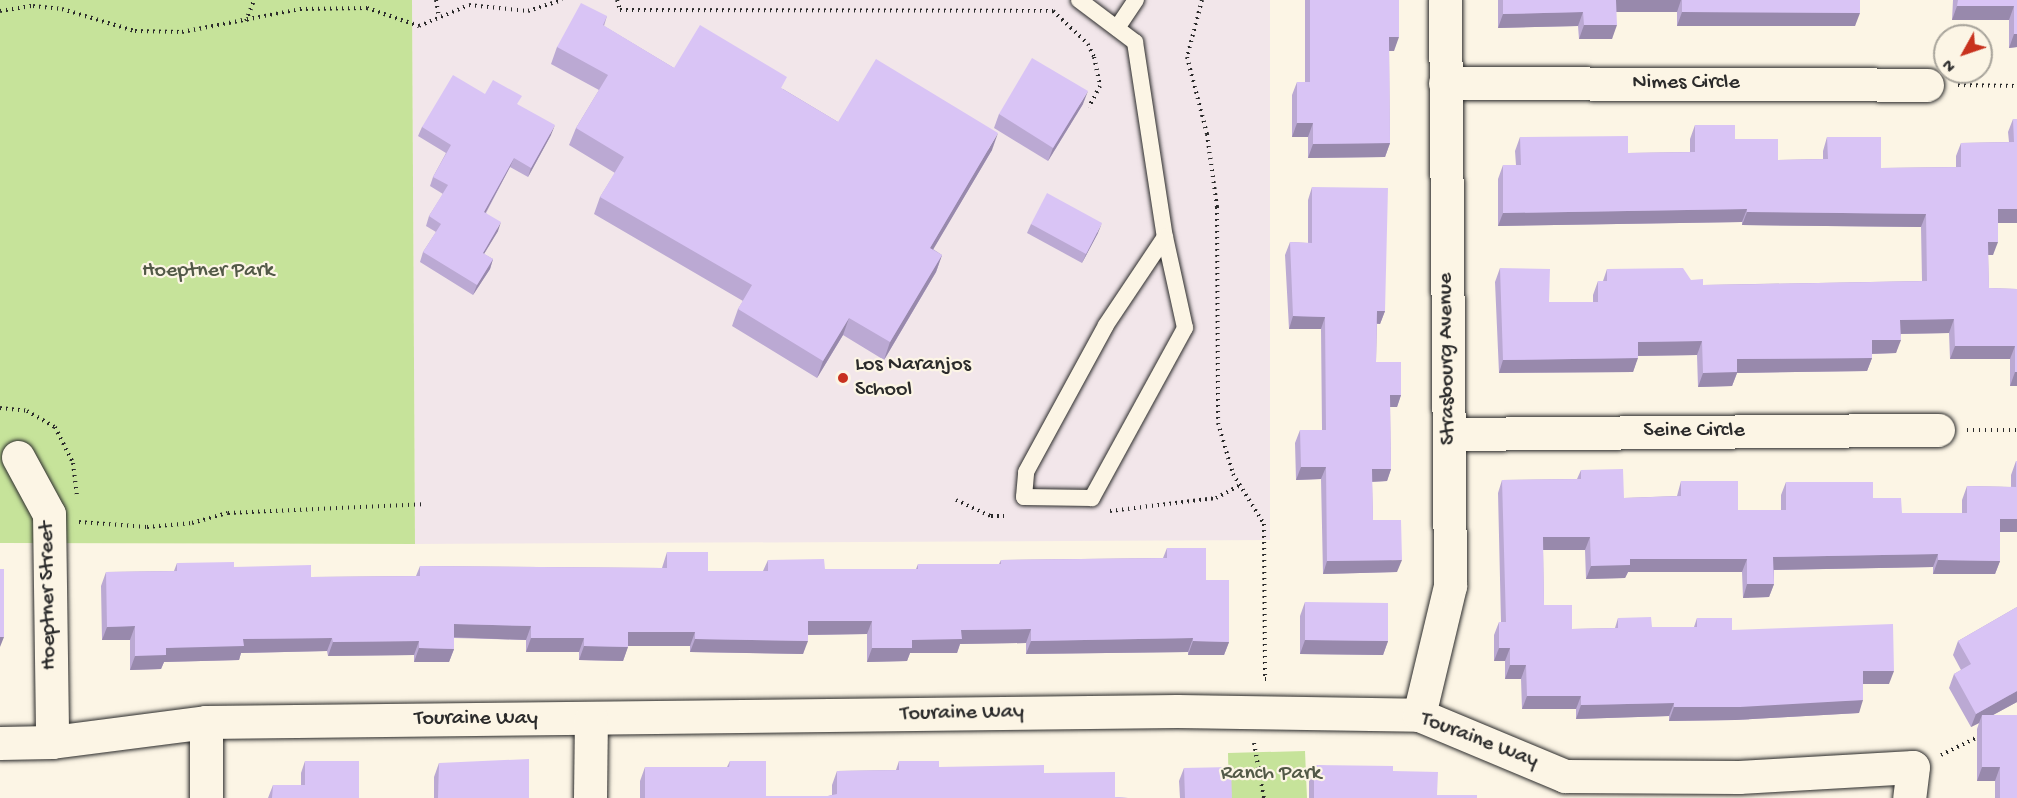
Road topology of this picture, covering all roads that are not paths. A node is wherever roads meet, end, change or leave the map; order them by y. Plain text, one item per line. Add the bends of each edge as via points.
1 (1079, 0) edge
2 (1137, 0) edge
3 (1445, 0) edge
4 (1117, 28) junction
5 (1445, 83) junction
6 (1927, 85) road end
7 (1165, 237) junction
8 (1938, 430) road end
9 (1449, 434) junction
10 (18, 457) dead end
11 (1419, 715) junction
12 (591, 719) junction
13 (206, 722) junction
14 (52, 742) junction
15 (0, 743) edge
16 (1911, 783) edge
17 (1564, 787) edge
18 (206, 798) edge
19 (590, 798) edge

1 - 4 lane
2 - 4 lane
3 - 5 street, Strasbourg Avenue
4 - 7 lane via 1135,42
5 - 6 street, Nimes Circle
5 - 9 street, Strasbourg Avenue
7 - 7 lane via 1100,335 1026,472 1024,497 1092,498 1185,328
8 - 9 street, Seine Circle
9 - 11 street, Strasbourg Avenue via 1450,586
10 - 14 street, Hoeptner Street via 49,514 64,522
11 - 12 street, Touraine Way
11 - 17 street, Touraine Way
12 - 13 street, Touraine Way
12 - 19 street
13 - 14 street, Touraine Way
13 - 18 street
14 - 15 street, Touraine Way
16 - 17 street, Touraine Way via 1739,777

